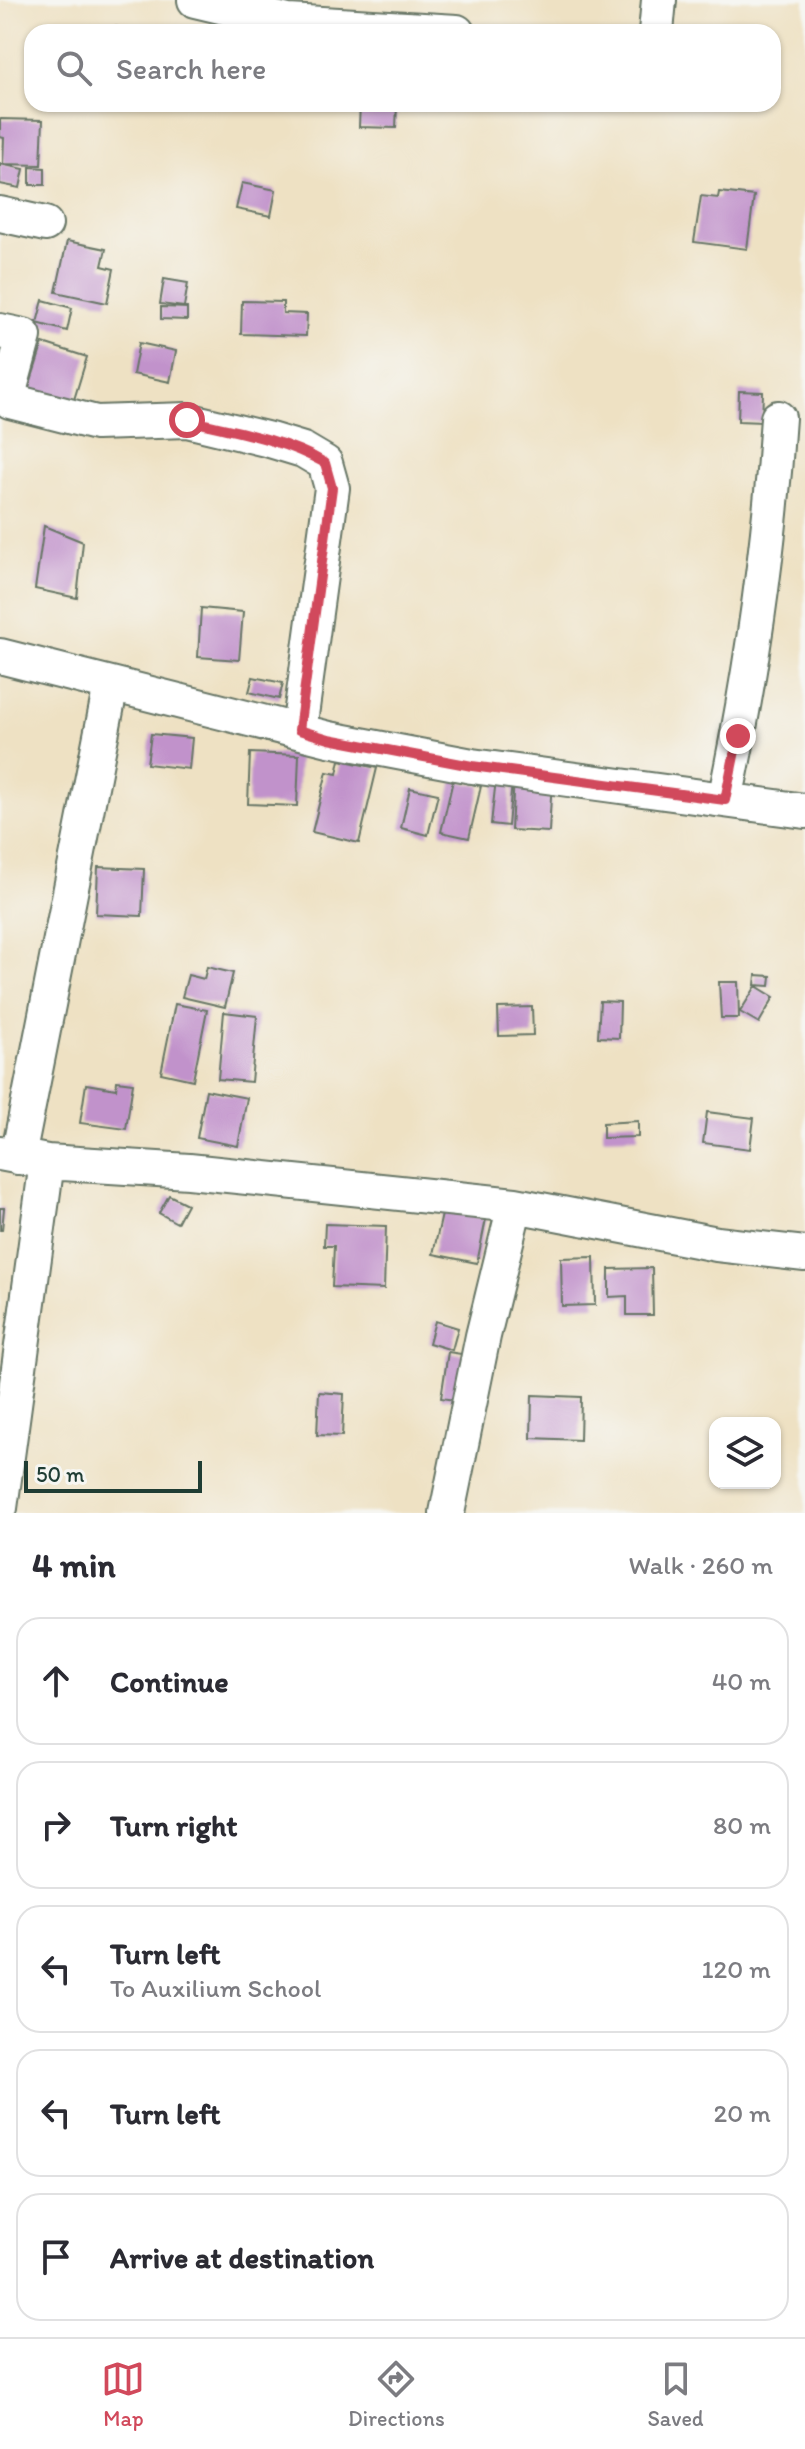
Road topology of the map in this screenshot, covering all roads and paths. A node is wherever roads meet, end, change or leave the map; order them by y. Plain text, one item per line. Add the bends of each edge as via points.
1 (195, 0) edge
2 (659, 0) edge
3 (322, 24) edge
4 (657, 24) edge
5 (0, 214) edge
6 (45, 224) dead end
7 (0, 331) edge
8 (778, 418) dead end
9 (0, 656) edge
10 (111, 685) junction
11 (299, 730) junction
12 (725, 800) junction
13 (805, 811) edge
14 (22, 1157) edge
15 (515, 1205) junction
16 (805, 1254) edge
17 (0, 1508) edge
18 (447, 1513) edge

1 - 3 street via 288,22
2 - 4 street
5 - 6 street
7 - 11 street via 24,336 10,401 96,423 187,420 281,443 325,463 332,488
8 - 12 street via 758,598
9 - 10 street
10 - 11 street
10 - 14 street
11 - 12 street via 472,766
12 - 13 street
14 - 15 street
14 - 17 street
15 - 16 street via 717,1244
15 - 18 street

